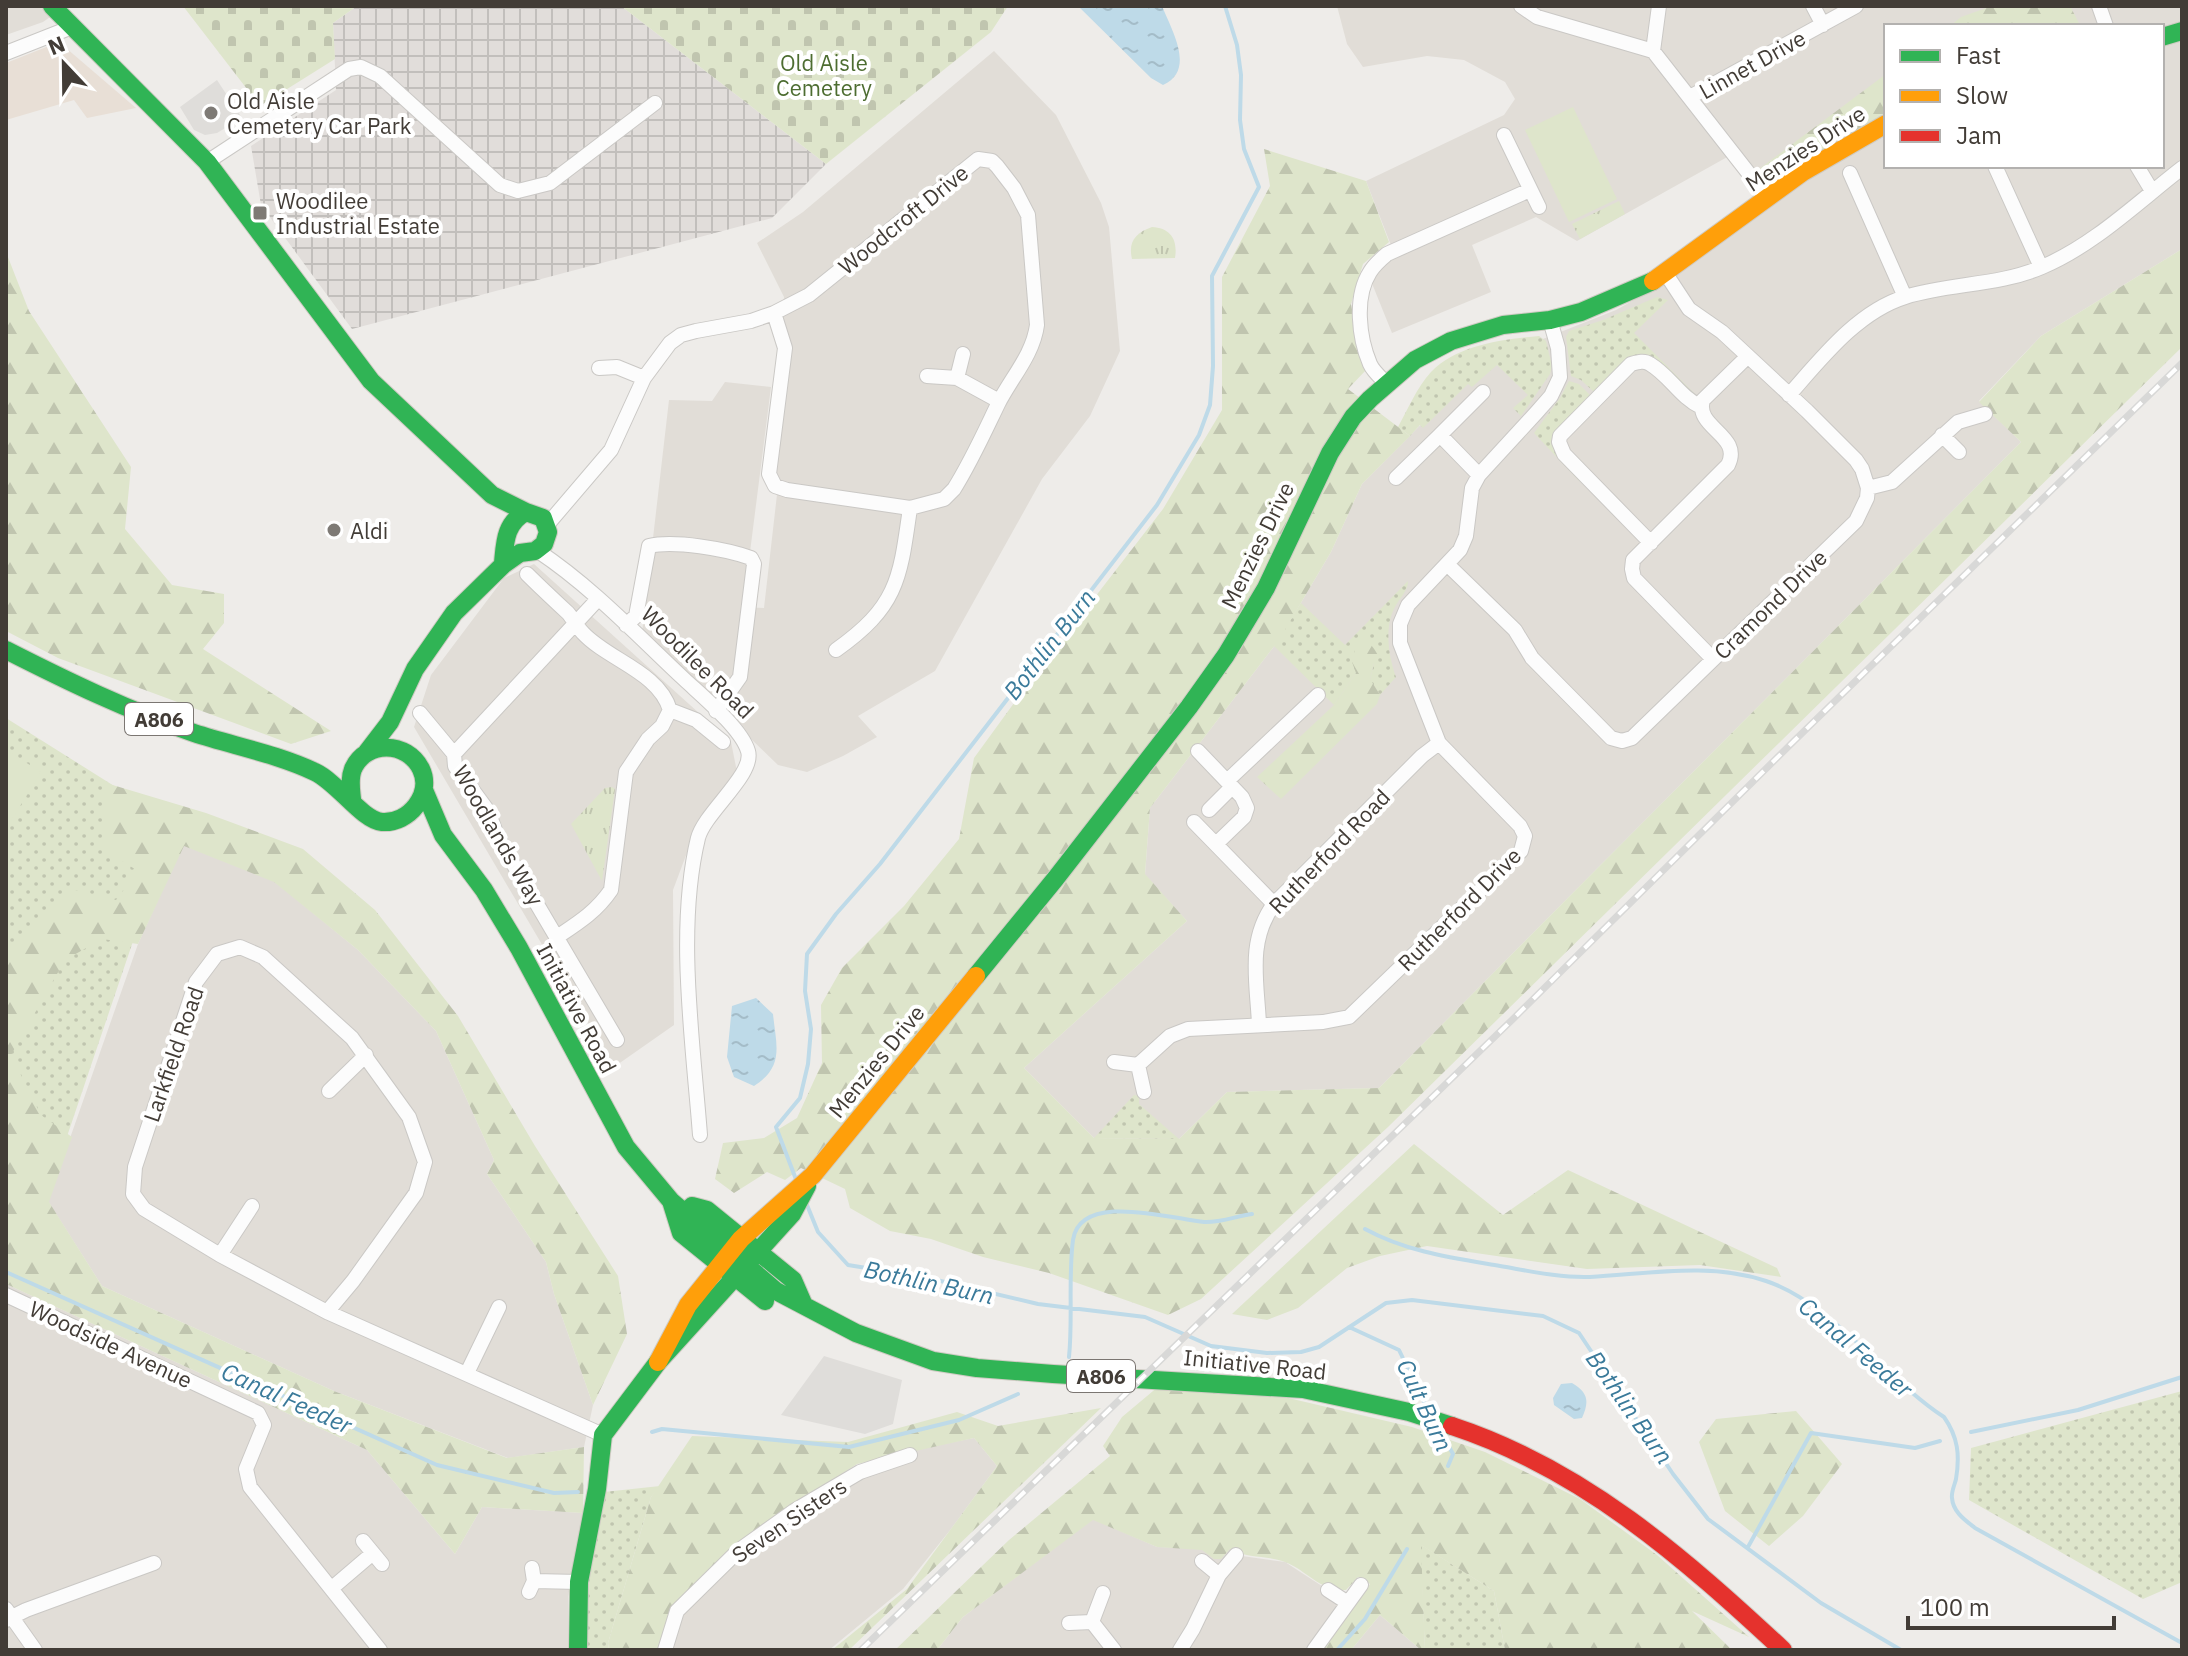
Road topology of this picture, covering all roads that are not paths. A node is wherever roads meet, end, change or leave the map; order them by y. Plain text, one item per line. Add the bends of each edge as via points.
1 (52, 6) edge
2 (1521, 6) edge
3 (1659, 6) edge
4 (1813, 6) edge
5 (1856, 6) edge
6 (1823, 25) junction
7 (72, 27) junction
8 (1653, 51) junction
9 (6, 53) edge
10 (1690, 97) junction
11 (655, 103) dead end
12 (1884, 125) edge
13 (1504, 135) dead end
14 (207, 162) junction
15 (1996, 168) edge
16 (2138, 168) edge
17 (2182, 168) edge
18 (1850, 173) dead end
19 (1530, 190) junction
20 (2152, 191) junction
21 (1768, 198) junction
22 (1539, 207) dead end
23 (2041, 267) junction
24 (1666, 274) junction
25 (1905, 297) junction
26 (774, 313) junction
27 (1550, 320) junction
28 (963, 354) dead end
29 (1747, 357) junction
30 (599, 368) dead end
31 (927, 376) dead end
32 (644, 378) junction
33 (957, 378) junction
34 (1386, 383) junction
35 (1483, 392) dead end
36 (1789, 395) junction
37 (999, 401) junction
38 (1701, 407) junction
39 (1985, 414) dead end
40 (1440, 435) junction
41 (1942, 435) junction
42 (1959, 452) dead end
43 (1479, 475) junction
44 (1396, 478) dead end
45 (1868, 488) junction
46 (492, 495) junction
47 (910, 508) junction
48 (508, 531) junction
49 (536, 533) junction
50 (1651, 543) junction
51 (503, 563) junction
52 (1448, 565) junction
53 (527, 574) dead end
54 (598, 599) junction
55 (576, 623) junction
56 (626, 625) junction
57 (841, 641) dead end
58 (6, 650) edge
59 (1713, 659) junction
60 (1318, 695) dead end
61 (670, 710) junction
62 (716, 711) junction
63 (420, 713) dead end
64 (391, 720) junction
65 (723, 742) dead end
66 (1439, 743) junction
67 (404, 751) junction
68 (1198, 751) dead end
69 (367, 752) junction
70 (454, 754) junction
71 (353, 767) junction
72 (318, 774) junction
73 (1230, 784) junction
74 (424, 790) junction
75 (352, 799) junction
76 (1209, 810) dead end
77 (403, 818) junction
78 (1194, 822) dead end
79 (443, 835) junction
80 (1216, 844) junction
81 (1274, 904) junction
82 (557, 937) junction
83 (1259, 1024) junction
84 (617, 1040) dead end
85 (366, 1055) junction
86 (1114, 1062) dead end
87 (1138, 1065) junction
88 (329, 1091) dead end
89 (1144, 1092) dead end
90 (700, 1135) dead end
91 (671, 1201) junction
92 (252, 1206) dead end
93 (220, 1255) junction
94 (739, 1258) junction
95 (6, 1295) edge
96 (803, 1303) junction
97 (499, 1307) dead end
98 (327, 1312) junction
99 (467, 1373) junction
100 (603, 1435) junction
101 (910, 1455) dead end
102 (373, 1553) dead end
103 (1236, 1555) dead end
104 (1202, 1561) dead end
105 (154, 1563) dead end
106 (1219, 1575) junction
107 (532, 1581) dead end
108 (579, 1582) junction
109 (1361, 1585) dead end
110 (332, 1588) junction
111 (1328, 1590) dead end
112 (1103, 1593) dead end
113 (1348, 1603) junction
114 (8, 1615) edge
115 (1092, 1622) junction
116 (1069, 1623) dead end
117 (35, 1650) edge
118 (380, 1650) edge
119 (578, 1650) edge
120 (665, 1650) edge
121 (1114, 1650) edge
122 (1180, 1650) edge
123 (1314, 1650) edge
124 (1783, 1650) edge

1 - 7 street
2 - 8 street via 1537,17
3 - 8 street
4 - 6 street
5 - 6 street, Linnet Drive
6 - 10 street, Linnet Drive
7 - 9 street
7 - 14 street
8 - 10 street
10 - 21 street
11 - 14 street via 550,183 518,191 500,185 380,76 361,67 349,69
12 - 21 street, Menzies Drive
13 - 19 street
14 - 46 street via 371,381
15 - 23 street
16 - 20 street
17 - 20 street
18 - 25 street
19 - 22 street
19 - 34 street via 1387,254 1371,270 1360,312 1363,341 1371,366
20 - 23 street via 2071,253
21 - 24 street, Menzies Drive
23 - 25 street
24 - 27 street, Menzies Drive via 1601,305
24 - 29 street via 1689,309
25 - 36 street via 1861,322
26 - 32 street via 681,335 662,350
26 - 37 street, Woodcroft Drive via 809,295 971,162 992,161 1028,215 1036,285 1035,338
26 - 47 street, Woodcroft Drive via 785,348 772,483 787,490
27 - 34 street, Menzies Drive via 1503,325 1451,341
27 - 43 street, Rutherford Drive via 1560,377 1544,404
28 - 33 street
29 - 36 street
29 - 38 street
30 - 32 street via 617,367
31 - 33 street
32 - 49 street via 611,450
33 - 37 street
34 - 94 street, Menzies Drive via 1353,417 1330,453 1266,588 1208,681 1070,860 786,1208
35 - 40 street
36 - 45 street via 1856,460
37 - 47 street, Woodcroft Drive via 954,489 944,499
38 - 50 street via 1729,443 1732,458
38 - 50 street via 1650,364 1638,362 1560,436 1564,454
39 - 41 street via 1958,422
40 - 43 street
40 - 44 street
41 - 42 street
41 - 45 street via 1892,482
43 - 52 street, Rutherford Drive via 1469,502 1466,536
45 - 59 street, Cramond Drive via 1862,509 1846,532
46 - 48 street
46 - 49 street
47 - 57 street via 892,592 873,622
48 - 49 street via 515,516
48 - 49 street via 512,547
48 - 51 street
49 - 51 street
49 - 54 street, Woodilee Road via 562,567
50 - 59 street via 1633,560 1634,578
51 - 64 street via 439,635
52 - 59 street, Cramond Drive via 1616,740 1632,738
52 - 66 street, Rutherford Drive via 1408,605 1400,624 1403,651
53 - 55 street
54 - 55 street, Woodlands Way
54 - 56 street, Woodilee Road
55 - 61 street via 607,655 633,668 664,695
55 - 70 street, Woodlands Way
56 - 62 street, Woodilee Road
56 - 62 street via 636,616 649,546 704,548 751,558 740,677
58 - 72 street, A806 via 192,732
60 - 73 street
61 - 65 street via 696,720
61 - 82 street via 626,772 611,890 588,917
62 - 90 street, Woodilee Road via 749,754 747,768 705,822 693,882 687,964
63 - 70 street, Woodlands Way
64 - 67 street
64 - 69 street
66 - 81 street, Rutherford Road
66 - 83 street, Rutherford Drive via 1520,826 1525,836 1521,851 1349,1017
67 - 69 street via 384,747
67 - 74 street via 421,769
68 - 73 street
69 - 71 street
70 - 82 street, Woodlands Way via 455,766 488,811 498,838
71 - 72 street, A806
71 - 75 street
72 - 75 street, A806
73 - 76 street
73 - 80 street via 1247,808
74 - 77 street
74 - 79 street, A806
75 - 77 street via 373,819
77 - 79 street
78 - 80 street
79 - 91 street, Initiative Road / A806 via 519,948 626,1147
80 - 81 street
81 - 83 street, Rutherford Road via 1255,946
82 - 84 street, Woodlands Way
83 - 87 street, Rutherford Drive via 1177,1033
85 - 88 street
85 - 93 street, Larkfield Road via 263,957 240,947 217,954 196,982 135,1167 133,1194 144,1209
85 - 98 street, Larkfield Road via 409,1117 425,1162 416,1193
86 - 87 street
87 - 89 street
91 - 94 street, Initiative Road / A806 via 707,1210
91 - 94 street, Initiative Road / A806 via 681,1233
92 - 93 street
93 - 98 street, Larkfield Road
94 - 96 street, Initiative Road / A806 via 793,1280
94 - 96 street, Initiative Road / A806 via 768,1303
94 - 100 street, Menzies Drive
95 - 110 street, Woodside Avenue via 258,1413 264,1425 246,1469 250,1487
96 - 124 street, Initiative Road / A806 via 856,1333 933,1361 1023,1372 1303,1389 1453,1426 1546,1467 1635,1521
97 - 99 street
98 - 99 street, Larkfield Road
99 - 100 street, Larkfield Road
100 - 108 street
101 - 120 street, Seven Sisters via 860,1472 738,1551 677,1611
102 - 110 street
103 - 106 street
104 - 106 street
105 - 114 street
106 - 122 street
107 - 108 street
108 - 119 street
109 - 113 street
110 - 118 street, Woodside Avenue
111 - 113 street
112 - 115 street
113 - 123 street
114 - 117 street
115 - 116 street
115 - 121 street

